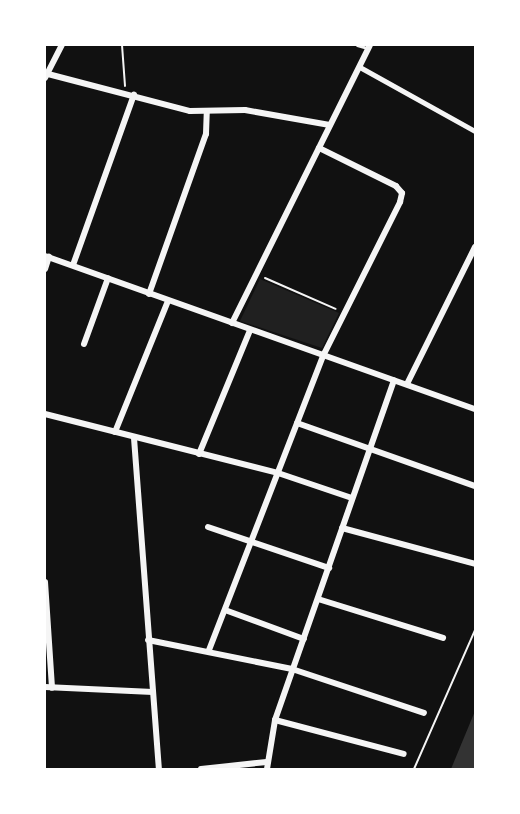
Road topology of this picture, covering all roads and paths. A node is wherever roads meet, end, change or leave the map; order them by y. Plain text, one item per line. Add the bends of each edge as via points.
1 (62, 45) edge
2 (122, 45) edge
3 (357, 45) edge
4 (369, 47) edge
5 (360, 67) junction
6 (46, 76) edge
7 (125, 92) junction
8 (134, 95) junction
9 (207, 111) junction
10 (330, 125) junction
11 (475, 131) edge
12 (320, 148) junction
13 (475, 248) edge
14 (47, 256) edge
15 (472, 259) edge
16 (73, 265) junction
17 (45, 269) edge
18 (257, 274) junction
19 (108, 278) junction
20 (149, 294) junction
21 (168, 301) junction
22 (345, 313) junction
23 (232, 323) junction
24 (250, 330) junction
25 (84, 344) dead end
26 (324, 354) junction
27 (394, 380) junction
28 (407, 384) junction
29 (475, 409) edge
30 (45, 414) edge
31 (297, 423) junction
32 (115, 432) junction
33 (134, 438) junction
34 (370, 448) junction
35 (199, 454) junction
36 (278, 473) junction
37 (475, 486) edge
38 (352, 498) junction
39 (208, 527) dead end
40 (342, 528) junction
41 (251, 542) junction
42 (475, 564) edge
43 (329, 568) junction
44 (45, 582) edge
45 (318, 599) junction
46 (225, 610) junction
47 (475, 630) edge
48 (443, 638) dead end
49 (304, 639) junction
50 (148, 640) junction
51 (209, 650) junction
52 (292, 669) junction
53 (49, 688) edge
54 (153, 692) junction
55 (424, 713) dead end
56 (275, 720) junction
57 (404, 754) dead end
58 (267, 765) edge
59 (159, 769) edge
60 (201, 769) edge
61 (414, 769) edge

1 - 6 street
2 - 7 path
3 - 4 lane
4 - 5 street
5 - 10 street
5 - 11 street
6 - 7 street
7 - 8 street
8 - 9 street
8 - 16 street
9 - 10 street via 245,110
9 - 20 street via 206,134
10 - 12 street
12 - 18 street
12 - 22 street via 396,186 402,193
13 - 15 street
14 - 16 street
14 - 17 street
15 - 28 street
16 - 19 street
18 - 22 path
18 - 23 street
19 - 20 street
19 - 25 street
20 - 21 street
21 - 23 street
21 - 32 street
22 - 26 street
23 - 24 street
24 - 26 street
24 - 35 street
26 - 27 street
26 - 31 street
27 - 28 street
27 - 34 street
28 - 29 street
30 - 32 street
31 - 34 street
31 - 36 street
32 - 33 street
33 - 35 street
33 - 50 street
34 - 37 street
34 - 38 street
35 - 36 street
36 - 38 street
36 - 41 street
38 - 40 street
39 - 41 street
40 - 42 street
40 - 43 street
41 - 43 street
41 - 46 street
43 - 45 street
44 - 53 street
45 - 48 street
45 - 49 street
46 - 49 street
46 - 51 street
47 - 61 path
49 - 52 street
50 - 51 street
50 - 54 street
51 - 52 street
52 - 55 street
52 - 56 street
53 - 54 street
54 - 59 street
56 - 57 street
56 - 58 street
58 - 60 street

